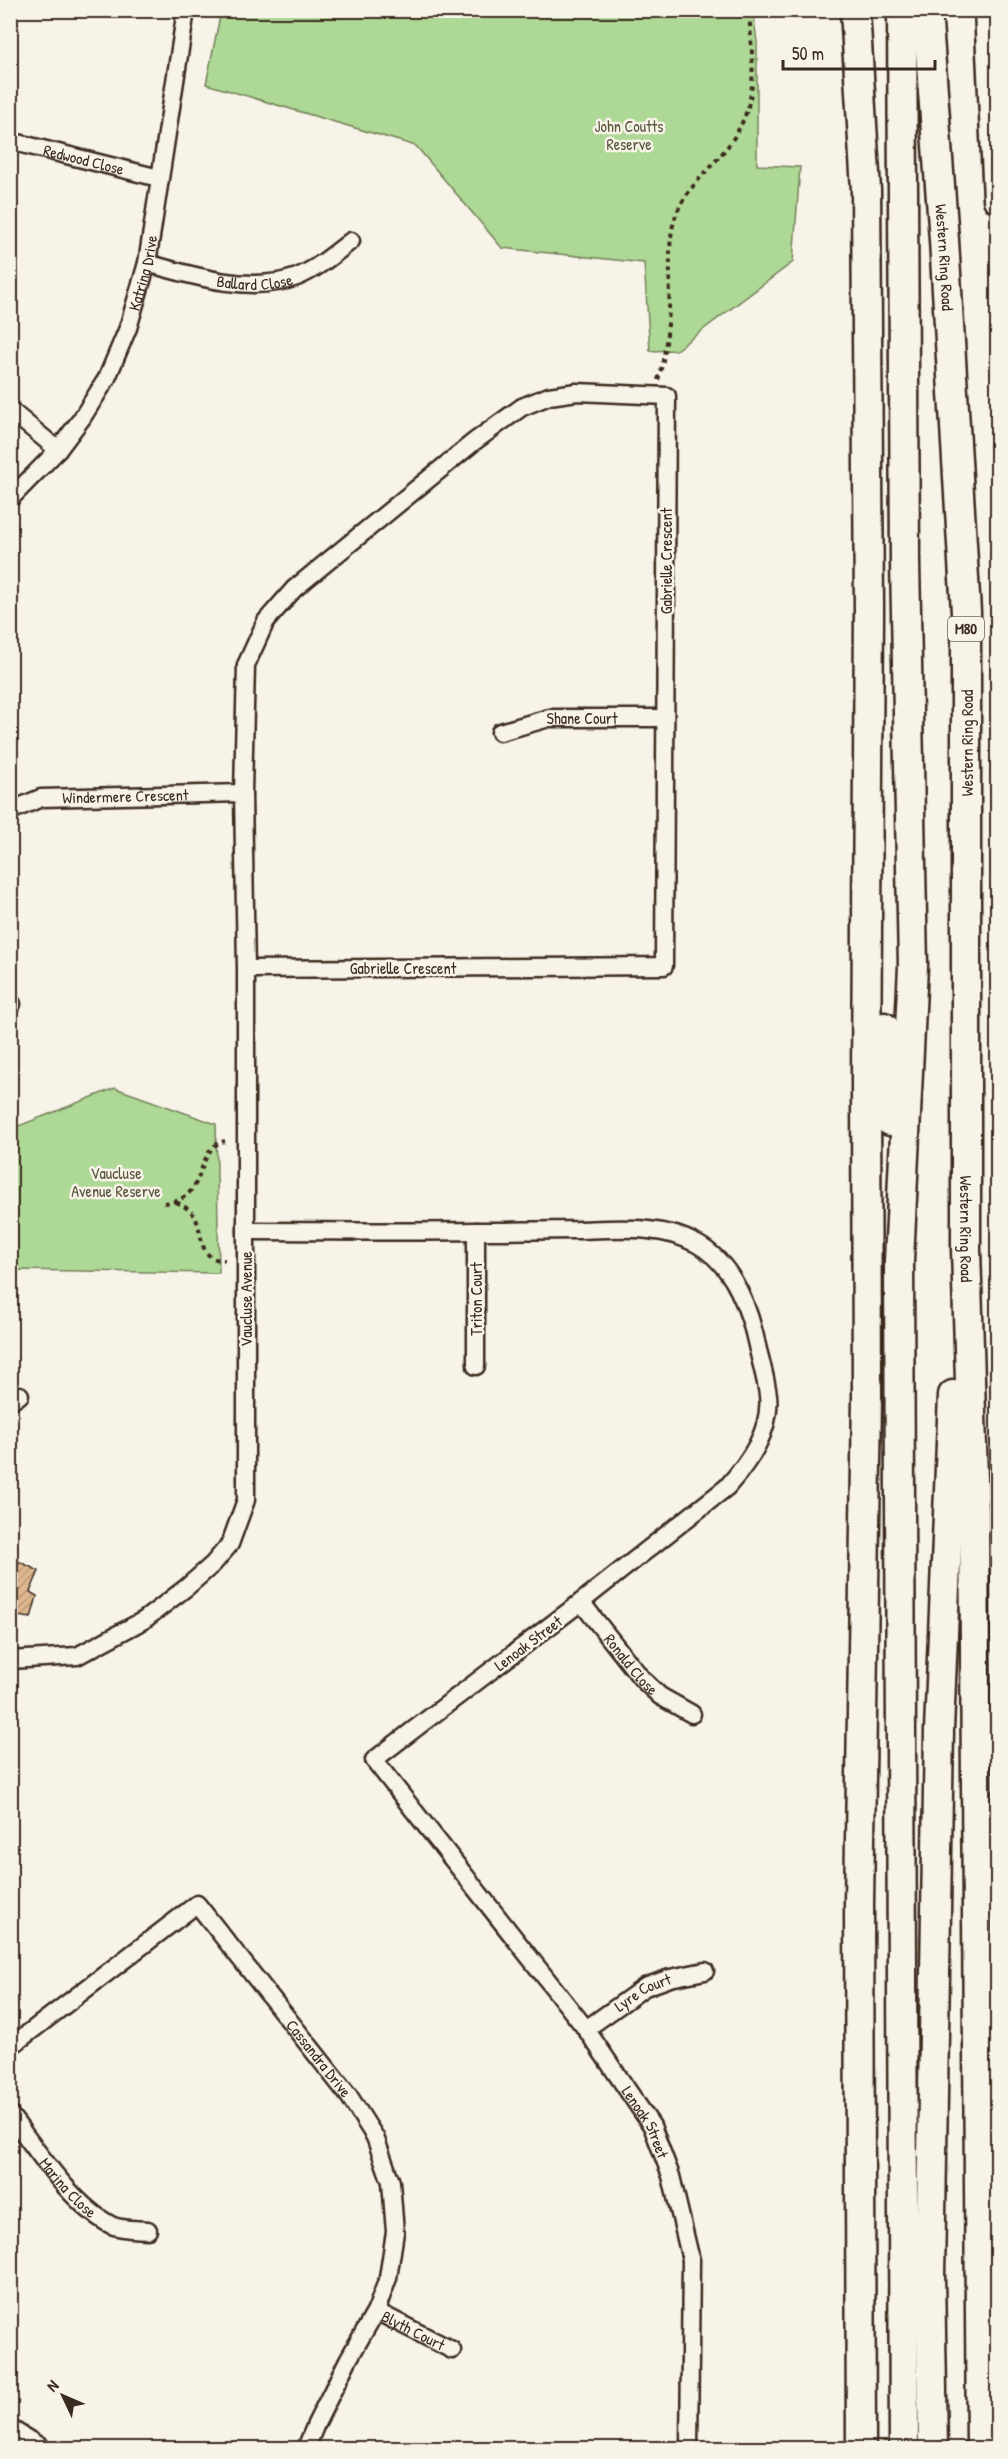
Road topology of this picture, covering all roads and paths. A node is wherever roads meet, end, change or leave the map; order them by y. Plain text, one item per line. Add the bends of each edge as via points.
1 (186, 10) edge
2 (749, 10) edge
3 (855, 10) edge
4 (902, 10) edge
5 (927, 10) edge
6 (988, 10) edge
7 (10, 141) edge
8 (159, 178) junction
9 (998, 200) edge
10 (351, 241) dead end
11 (147, 263) junction
12 (653, 395) junction
13 (10, 410) edge
14 (58, 450) junction
15 (10, 499) edge
16 (869, 611) junction
17 (665, 718) junction
18 (500, 732) dead end
19 (243, 793) junction
20 (10, 812) edge
21 (246, 969) junction
22 (225, 1141) dead end
23 (176, 1202) junction
24 (164, 1203) dead end
25 (246, 1231) junction
26 (476, 1232) junction
27 (966, 1249) junction
28 (225, 1260) dead end
29 (898, 1261) junction
30 (476, 1366) dead end
31 (581, 1602) junction
32 (10, 1660) edge
33 (692, 1714) dead end
34 (705, 1971) dead end
35 (586, 2029) junction
36 (10, 2047) edge
37 (10, 2115) edge
38 (148, 2230) dead end
39 (376, 2311) junction
40 (452, 2350) dead end
41 (10, 2428) edge
42 (42, 2448) edge
43 (306, 2448) edge
44 (689, 2448) edge
45 (861, 2448) edge
46 (904, 2448) edge
47 (933, 2448) edge
48 (981, 2448) edge

1 - 8 street, Katrina Drive
2 - 12 path via 753,90 744,121 725,150 694,182 673,225 665,355
3 - 16 highway via 866,190
4 - 29 highway via 905,538 913,966
5 - 27 highway, Western Ring Road / M80 via 966,612
6 - 9 highway
7 - 8 street, Redwood Close
8 - 11 street, Katrina Drive
10 - 11 street, Ballard Close via 325,262 296,277 252,285 202,279
11 - 14 street, Katrina Drive via 128,328 107,378
12 - 17 street, Gabrielle Crescent via 667,396
12 - 19 street via 577,392 549,396 522,407 294,589 266,621 246,665
13 - 14 street
14 - 15 street, Katrina Drive
16 - 29 highway via 883,1014
16 - 45 highway via 867,1399 859,1903
17 - 18 street, Shane Court via 549,718
17 - 21 street, Gabrielle Crescent via 664,966
19 - 20 street, Windermere Crescent via 41,798
19 - 21 street, Vaucluse Avenue
21 - 25 street, Vaucluse Avenue
22 - 23 path via 210,1149 200,1179
23 - 24 path
23 - 28 path via 193,1214 205,1252
25 - 26 street, Lenoak Street
25 - 32 street, Vaucluse Avenue via 246,1500 230,1544 187,1587 144,1620 77,1656
26 - 30 street, Triton Court
26 - 31 street, Lenoak Street via 664,1232 697,1244 722,1264 744,1300 754,1330 768,1395 768,1414 757,1446 743,1469 727,1487
27 - 47 highway via 954,1367 939,1730 930,2276
27 - 48 highway, Western Ring Road / M80 via 974,1524
29 - 46 highway
31 - 33 street, Ronald Close via 642,1679 660,1696
31 - 35 street, Lenoak Street via 374,1760
34 - 35 street, Lyre Court via 645,1987
35 - 44 street, Lenoak Street via 652,2126 673,2187 691,2260
36 - 39 street, Cassandra Drive via 197,1904 349,2096 375,2138 390,2182 395,2232 388,2278
37 - 38 street, Marina Close via 92,2212 113,2226
39 - 40 street, Blyth Court
39 - 43 street, Cassandra Drive
41 - 42 street

